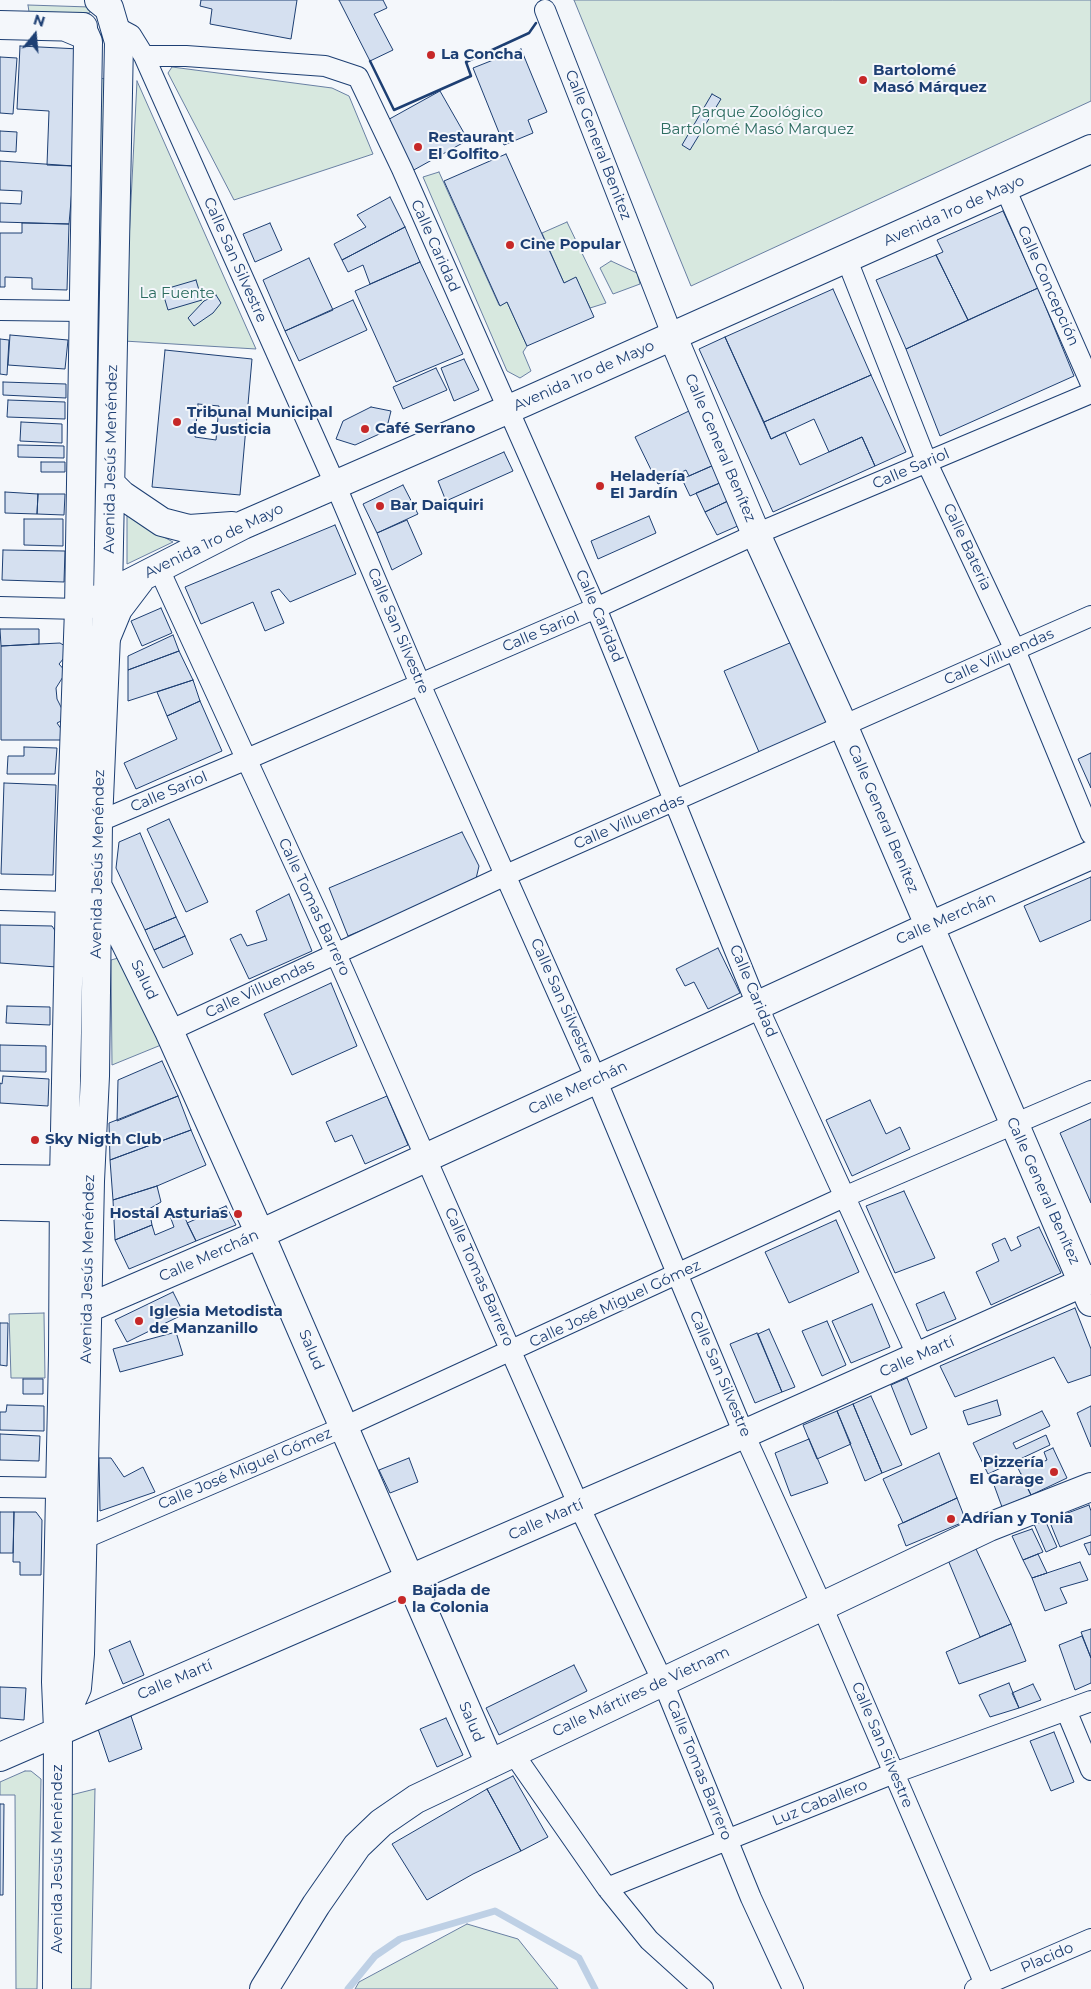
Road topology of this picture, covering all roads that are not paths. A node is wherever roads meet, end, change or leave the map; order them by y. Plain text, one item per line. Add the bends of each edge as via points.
1 (99, 0) edge
2 (544, 10) dead end
3 (0, 25) edge
4 (66, 27) junction
5 (116, 27) junction
6 (144, 56) junction
7 (1091, 149) edge
8 (1005, 188) junction
9 (846, 260) junction
10 (0, 310) edge
11 (82, 311) junction
12 (673, 337) junction
13 (1091, 384) edge
14 (1091, 393) edge
15 (507, 410) junction
16 (927, 463) junction
17 (111, 484) junction
18 (335, 484) junction
19 (243, 525) junction
20 (756, 534) junction
21 (152, 571) junction
22 (108, 593) junction
23 (0, 607) edge
24 (596, 608) junction
25 (79, 609) junction
26 (1091, 616) edge
27 (106, 638) junction
28 (1015, 650) junction
29 (420, 684) junction
30 (843, 726) junction
31 (247, 760) junction
32 (676, 802) junction
33 (98, 822) junction
34 (71, 832) junction
35 (1091, 834) edge
36 (1091, 855) edge
37 (506, 875) junction
38 (97, 885) junction
39 (0, 900) edge
40 (70, 902) junction
41 (928, 927) junction
42 (336, 954) junction
43 (757, 1005) junction
44 (169, 1030) junction
45 (596, 1080) junction
46 (1091, 1091) edge
47 (1014, 1125) junction
48 (427, 1157) junction
49 (0, 1179) edge
50 (77, 1180) junction
51 (844, 1197) junction
52 (0, 1206) edge
53 (76, 1208) junction
54 (260, 1234) junction
55 (678, 1274) junction
56 (1088, 1288) edge
57 (75, 1314) junction
58 (512, 1351) junction
59 (918, 1357) junction
60 (344, 1427) junction
61 (744, 1434) junction
62 (0, 1487) edge
63 (1091, 1487) edge
64 (60, 1488) junction
65 (579, 1506) junction
66 (83, 1539) junction
67 (410, 1580) junction
68 (822, 1606) junction
69 (662, 1682) junction
70 (1091, 1701) edge
71 (1066, 1710) junction
72 (58, 1730) junction
73 (0, 1757) edge
74 (501, 1759) junction
75 (1091, 1770) edge
76 (894, 1773) junction
77 (727, 1840) junction
78 (607, 1888) junction
79 (1091, 1939) edge
80 (271, 1984) edge
81 (982, 1988) edge
82 (57, 1989) edge
83 (702, 1989) edge
84 (793, 1989) edge

1 - 5 main road, Avenida Jesús Menéndez via 109,8
2 - 12 street, Calle General Benitez
3 - 4 main road
4 - 5 main road
4 - 11 main road, Avenida Jesús Menéndez via 85,35 88,42
5 - 6 street, Calle San Silvestre via 131,35
5 - 17 main road, Avenida Jesús Menéndez via 119,42
6 - 15 street, Calle Caridad via 325,66 358,77 402,169
6 - 18 street, Calle San Silvestre
7 - 8 main road, Avenida 1ro de Mayo
8 - 9 main road, Avenida 1ro de Mayo
8 - 13 street, Calle Concepción
9 - 12 main road, Avenida 1ro de Mayo
9 - 16 street, Calle Bateria
10 - 11 street
11 - 25 main road, Avenida Jesús Menéndez
12 - 15 main road, Avenida 1ro de Mayo
12 - 20 main road, Calle General Benítez
14 - 16 street, Calle Sariol
15 - 18 main road, Avenida 1ro de Mayo
15 - 24 street, Calle Caridad
16 - 20 street, Calle Sariol
16 - 28 street, Calle Bateria
17 - 19 main road via 162,522 189,529
17 - 22 main road, Avenida Jesús Menéndez
18 - 19 main road, Avenida 1ro de Mayo
18 - 29 street, Calle San Silvestre
19 - 21 main road, Avenida 1ro de Mayo
20 - 24 street, Calle Sariol
20 - 30 main road, Calle General Benítez
21 - 22 main road, Avenida 1ro de Mayo
21 - 27 main road via 118,610
21 - 31 street, Calle Tomas Barrero
22 - 25 main road, Avenida 1ro de Mayo
22 - 27 main road, Avenida Jesús Menéndez
23 - 25 street
24 - 29 street, Calle Sariol
24 - 32 street, Calle Caridad
25 - 34 main road, Avenida Jesús Menéndez
26 - 28 street, Calle Villuendas
27 - 33 main road, Avenida Jesús Menéndez
28 - 30 street, Calle Villuendas
28 - 35 street, Calle Bateria
29 - 31 street, Calle Sariol
29 - 37 street, Calle San Silvestre
30 - 32 street, Calle Villuendas
30 - 41 main road, Calle General Benítez
31 - 33 street, Calle Sariol
31 - 42 street, Calle Tomas Barrero
32 - 37 street, Calle Villuendas
32 - 43 street, Calle Caridad
33 - 34 street, Calle Sariol
33 - 38 main road, Avenida Jesús Menéndez
34 - 40 main road, Avenida Jesús Menéndez
36 - 41 main road, Calle Merchán
37 - 42 street, Calle Villuendas
37 - 45 street, Calle San Silvestre
38 - 44 main road, Salud
38 - 50 main road, Avenida Jesús Menéndez via 95,1076
39 - 40 street
40 - 50 main road, Avenida Jesús Menéndez
41 - 43 main road, Calle Merchán
41 - 47 main road, Calle General Benítez
42 - 44 street, Calle Villuendas
42 - 48 street, Calle Tomas Barrero
43 - 45 main road, Calle Merchán
43 - 51 street, Calle Caridad
44 - 54 main road, Salud
45 - 48 main road, Calle Merchán
45 - 55 street, Calle San Silvestre
46 - 47 street, Calle José Miguel Gómez
47 - 51 street, Calle José Miguel Gómez
47 - 56 main road, Calle General Benítez
48 - 54 main road, Calle Merchán
48 - 58 street, Calle Tomas Barrero
49 - 50 main road
50 - 53 main road, Avenida Jesús Menéndez
51 - 55 street, Calle José Miguel Gómez
51 - 59 street, Calle Caridad
52 - 53 main road
53 - 57 main road, Avenida Jesús Menéndez
54 - 57 main road, Calle Merchán
54 - 60 main road, Salud
55 - 58 street, Calle José Miguel Gómez
55 - 61 street, Calle San Silvestre
56 - 59 main road, Calle Martí
57 - 64 main road, Avenida Jesús Menéndez
57 - 66 main road, Avenida Jesús Menéndez
58 - 60 street, Calle José Miguel Gómez
58 - 65 street, Calle Tomas Barrero
59 - 61 main road, Calle Martí
60 - 66 street, Calle José Miguel Gómez
60 - 67 main road, Salud
61 - 65 main road, Calle Martí
61 - 68 street, Calle San Silvestre
62 - 64 street
63 - 68 main road, Calle Mártires de Vietnam via 989,1527
64 - 72 main road, Avenida Jesús Menéndez
65 - 67 main road, Calle Martí
65 - 69 street, Calle Tomas Barrero
66 - 72 main road, Avenida Jesús Menéndez via 76,1688
67 - 72 main road, Calle Martí
67 - 74 main road, Salud
68 - 69 main road, Calle Mártires de Vietnam
68 - 76 street, Calle San Silvestre
69 - 74 main road, Calle Mártires de Vietnam
69 - 77 street, Calle Tomas Barrero
70 - 71 street, Luz Caballero
71 - 75 street
71 - 76 street, Luz Caballero
72 - 73 main road, Calle Martí
72 - 82 main road, Avenida Jesús Menéndez
74 - 78 street, Salud
74 - 80 main road, Calle Mártires de Vietnam via 416,1800 357,1846 316,1905
76 - 77 street, Luz Caballero
76 - 81 street, Calle San Silvestre
77 - 78 street, Luz Caballero
77 - 84 street, Calle Tomas Barrero
78 - 83 street, Salud via 650,1940
79 - 81 street, Placido

